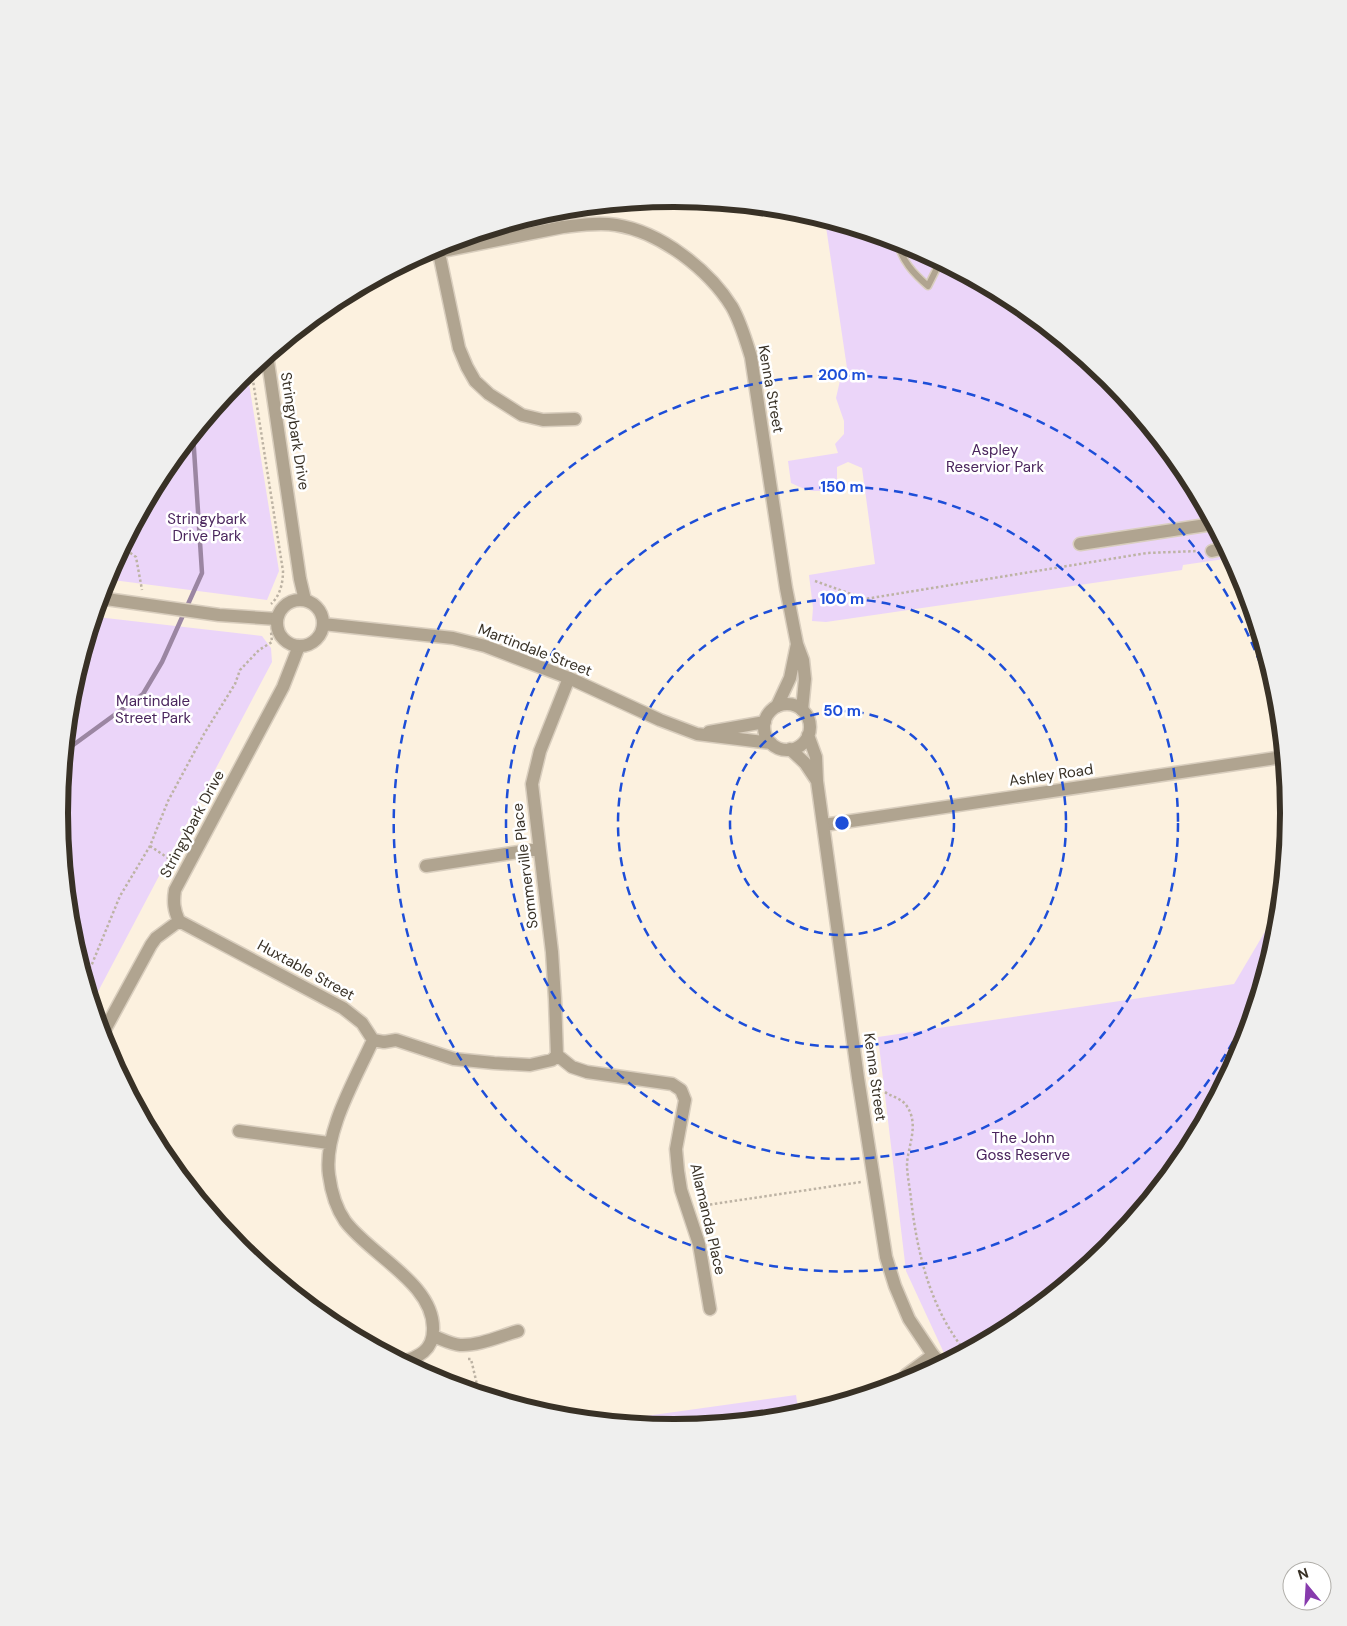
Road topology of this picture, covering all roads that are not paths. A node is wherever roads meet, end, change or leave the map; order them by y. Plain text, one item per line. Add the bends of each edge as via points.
1 (899, 251) edge
2 (446, 252) edge
3 (439, 254) edge
4 (937, 267) edge
5 (269, 362) edge
6 (575, 419) dead end
7 (1206, 525) edge
8 (1080, 544) dead end
9 (1219, 550) edge
10 (1212, 551) road end
11 (107, 599) edge
12 (305, 600) junction
13 (273, 619) junction
14 (323, 624) junction
15 (797, 644) junction
16 (298, 646) junction
17 (568, 678) junction
18 (777, 706) junction
19 (802, 710) junction
20 (764, 722) junction
21 (697, 734) junction
22 (808, 735) junction
23 (771, 743) junction
24 (790, 749) junction
25 (1276, 757) edge
26 (817, 780) junction
27 (824, 825) junction
28 (540, 849) junction
29 (426, 866) dead end
30 (179, 921) junction
31 (107, 1026) edge
32 (374, 1040) junction
33 (557, 1055) junction
34 (240, 1131) dead end
35 (329, 1143) junction
36 (710, 1308) dead end
37 (518, 1332) dead end
38 (433, 1336) junction
39 (411, 1359) edge
40 (937, 1360) edge

1 - 4 lane via 913,273 928,286
2 - 15 street, Kenna Street via 563,227 615,225 646,234 686,257 717,287 733,308 752,358
3 - 6 street via 459,348 475,380 489,394 522,415 543,420
5 - 12 street, Stringybark Drive
7 - 8 street
9 - 10 street
11 - 13 street via 219,615
12 - 13 street via 290,602
12 - 14 street via 320,611
13 - 16 street via 280,634
14 - 16 street via 312,642
14 - 17 street, Martindale Street via 453,638 485,646
15 - 18 street, Kenna Street via 790,678
15 - 19 street, Kenna Street via 805,679
16 - 30 street, Stringybark Drive via 283,687 175,890 174,910
17 - 21 street, Martindale Street
17 - 28 street, Sommerville Place via 540,751 532,784
18 - 19 street via 790,704
18 - 20 street, Kenna Street
19 - 22 street, Kenna Street via 809,722
20 - 21 street
20 - 23 street via 765,733
21 - 23 street, Martindale Street
22 - 24 street via 801,744
22 - 26 street, Kenna Street via 816,757
23 - 24 street, Kenna Street
24 - 26 street, Kenna Street
25 - 27 street, Ashley Road
26 - 27 street, Kenna Street
27 - 40 street, Kenna Street via 886,1256 909,1319
28 - 29 street
28 - 33 street, Sommerville Place via 552,952
30 - 31 street via 151,945
30 - 32 street, Huxtable Street via 343,1008 362,1023
32 - 33 street via 396,1040 454,1059 494,1063 530,1065 552,1060
32 - 35 street
33 - 36 street, Allamanda Place via 572,1067 587,1072 672,1084 681,1090 685,1107 676,1150 680,1181 699,1244
34 - 35 street
35 - 38 street via 327,1164 333,1197 345,1220 362,1240 420,1292 434,1319
37 - 38 street via 460,1345
38 - 39 street via 419,1357

